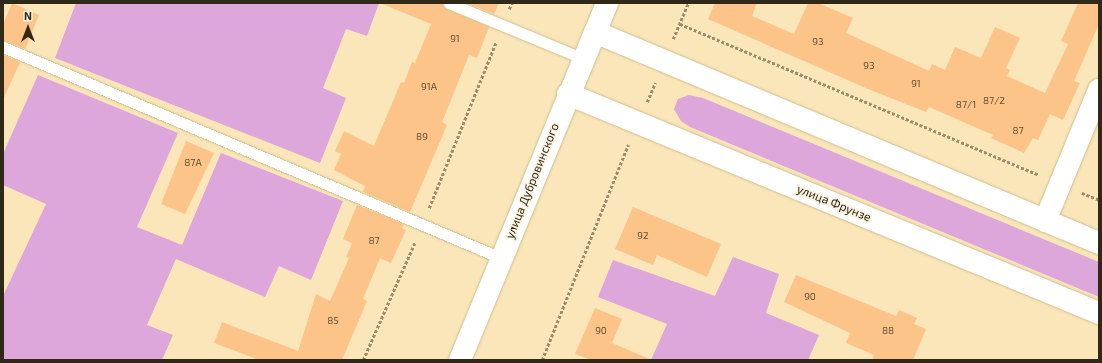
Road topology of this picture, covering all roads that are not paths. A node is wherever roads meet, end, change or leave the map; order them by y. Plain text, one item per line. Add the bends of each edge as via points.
1 (449, 3) edge
2 (606, 3) edge
3 (595, 32) junction
4 (3, 47) edge
5 (584, 59) junction
6 (1099, 90) edge
7 (568, 94) junction
8 (1045, 221) junction
9 (1099, 243) edge
10 (501, 258) junction
11 (1099, 313) edge
12 (460, 360) edge

1 - 5 lane
2 - 3 main road, улица Дубровинского
3 - 5 main road, улица Дубровинского
3 - 8 main road
4 - 10 lane
5 - 7 main road, улица Дубровинского
6 - 8 main road
7 - 10 main road, улица Дубровинского
7 - 11 main road, улица Фрунзе
8 - 9 main road
10 - 12 main road, улица Дубровинского

